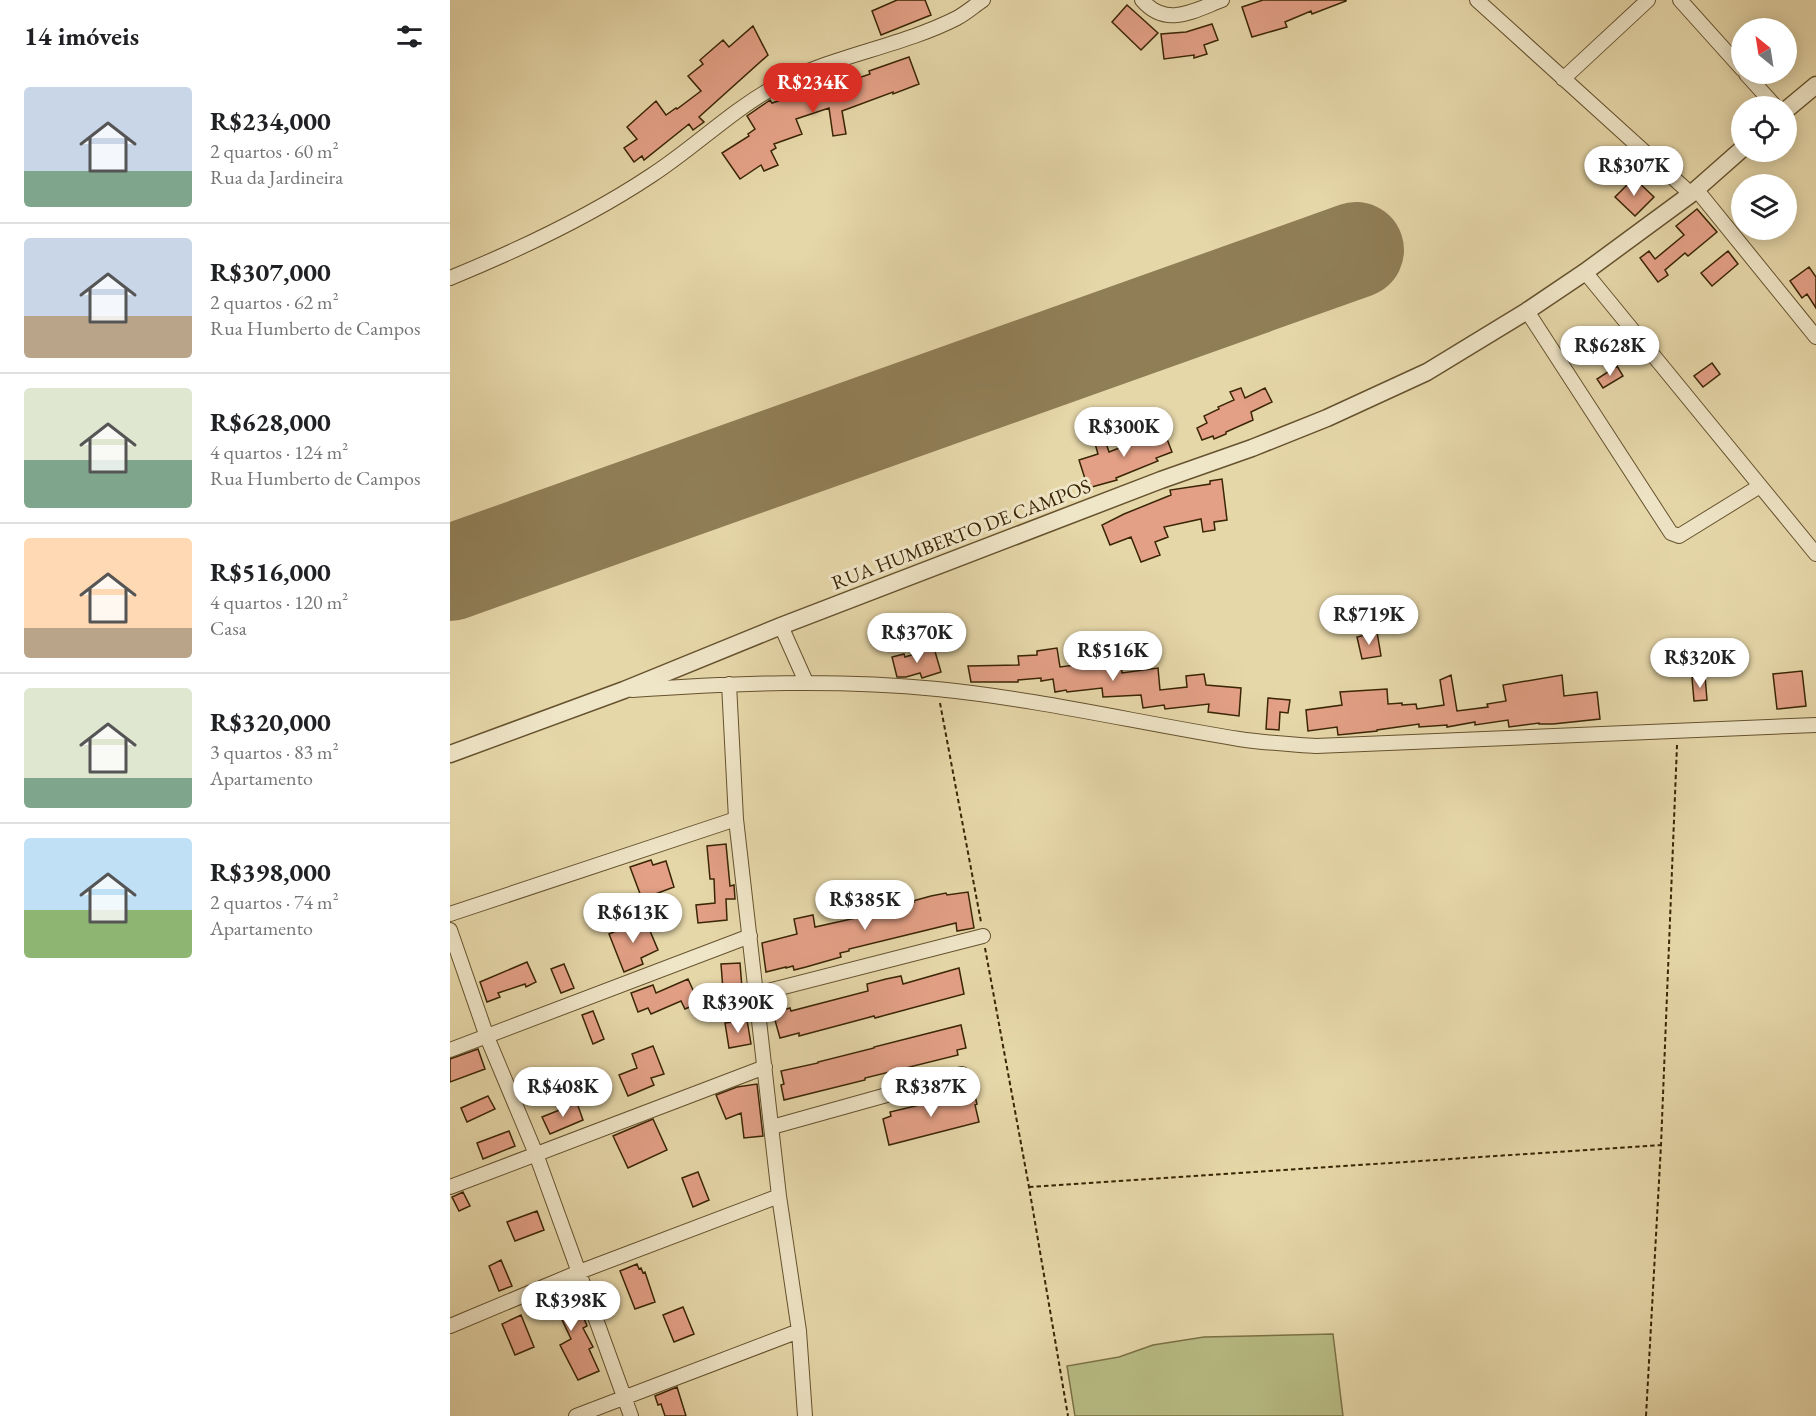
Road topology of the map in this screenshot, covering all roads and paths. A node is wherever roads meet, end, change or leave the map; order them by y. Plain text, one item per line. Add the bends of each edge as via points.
1 (983, 0) edge
2 (1142, 0) edge
3 (1222, 0) edge
4 (1477, 0) edge
5 (1648, 0) edge
6 (1680, 0) edge
7 (1731, 57) edge
8 (1563, 79) junction
9 (1755, 84) edge
10 (1816, 85) edge
11 (1766, 96) edge
12 (1797, 101) edge
13 (1731, 159) edge
14 (1693, 191) junction
15 (1585, 272) junction
16 (450, 278) edge
17 (1527, 311) junction
18 (1816, 337) edge
19 (1760, 486) junction
20 (1816, 554) edge
21 (781, 626) junction
22 (806, 682) junction
23 (729, 684) junction
24 (937, 689) junction
25 (624, 690) junction
26 (1816, 724) edge
27 (1677, 730) junction
28 (450, 754) edge
29 (736, 819) junction
30 (450, 914) edge
31 (450, 930) edge
32 (750, 936) junction
33 (983, 936) junction
34 (756, 994) junction
35 (487, 1037) junction
36 (450, 1050) edge
37 (765, 1067) junction
38 (962, 1074) dead end
39 (772, 1127) junction
40 (1661, 1145) junction
41 (536, 1154) junction
42 (450, 1187) edge
43 (1029, 1187) junction
44 (779, 1196) junction
45 (579, 1272) junction
46 (450, 1326) edge
47 (799, 1331) junction
48 (625, 1398) junction
49 (576, 1416) edge
50 (631, 1416) edge
51 (805, 1416) edge
52 (1068, 1416) edge
53 (1646, 1416) edge

1 - 16 street via 935,28 778,85 654,174 593,212
2 - 3 street via 1163,16 1180,15
4 - 8 street
5 - 8 street
6 - 7 street
8 - 14 street
9 - 11 street
10 - 12 street
13 - 14 street, RUA HUMBERTO DE CAMPOS
14 - 15 street, RUA HUMBERTO DE CAMPOS
14 - 18 street
15 - 17 street, RUA HUMBERTO DE CAMPOS
15 - 19 street
17 - 19 street via 1671,533 1679,536
17 - 21 street, RUA HUMBERTO DE CAMPOS via 1427,372 1327,418
19 - 20 street
21 - 22 street
21 - 25 street, RUA HUMBERTO DE CAMPOS
22 - 23 street
22 - 24 street
23 - 25 street
23 - 29 street
24 - 27 street via 1241,739 1316,746
24 - 33 path
25 - 28 street, RUA HUMBERTO DE CAMPOS
26 - 27 street
27 - 40 path
29 - 30 street
29 - 32 street
31 - 35 street
32 - 34 street
32 - 35 street
33 - 34 street
33 - 43 path
34 - 37 street
35 - 36 street
35 - 41 street
37 - 39 street
37 - 41 street
38 - 39 street
39 - 44 street
40 - 43 path
40 - 53 path
41 - 42 street
41 - 45 street
43 - 52 path
44 - 45 street
44 - 47 street
45 - 46 street
45 - 48 street
47 - 48 street
47 - 51 street
48 - 49 street
48 - 50 street

